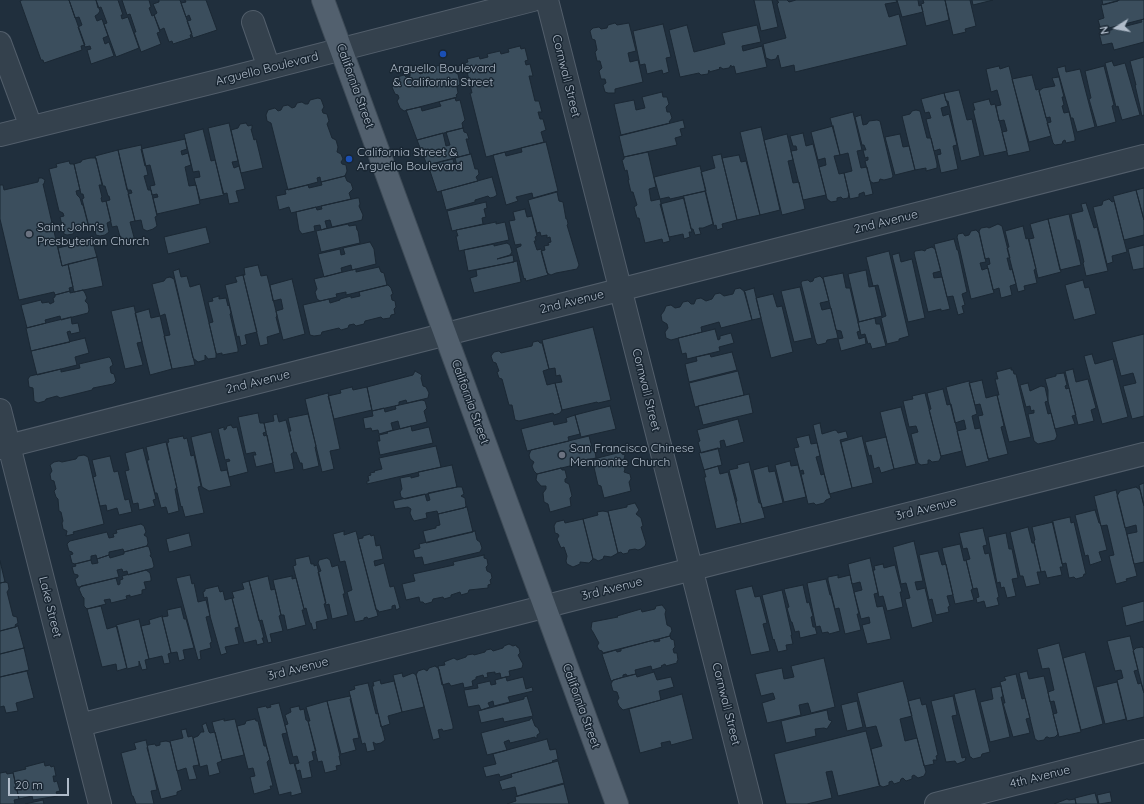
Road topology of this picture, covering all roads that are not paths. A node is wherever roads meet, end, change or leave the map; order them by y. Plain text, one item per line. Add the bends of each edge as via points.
1 (323, 0) edge
2 (533, 0) edge
3 (547, 0) edge
4 (253, 22) dead end
5 (0, 43) edge
6 (341, 50) junction
7 (270, 68) junction
8 (31, 128) junction
9 (0, 135) edge
10 (1144, 156) edge
11 (620, 290) junction
12 (445, 334) junction
13 (0, 410) edge
14 (4, 446) edge
15 (1144, 454) edge
16 (691, 569) junction
17 (545, 606) junction
18 (80, 724) junction
19 (1144, 751) edge
20 (100, 804) edge
21 (617, 804) edge
22 (751, 804) edge
23 (936, 804) edge

1 - 6 main road, California Street
2 - 6 street, Arguello Boulevard
3 - 11 street, Cornwall Street
4 - 7 street
5 - 8 street
6 - 7 street, Arguello Boulevard
6 - 12 main road, California Street
7 - 8 street, Arguello Boulevard
8 - 9 street, Arguello Boulevard
10 - 11 street, 2nd Avenue
11 - 12 street, 2nd Avenue
11 - 16 street, Cornwall Street
12 - 14 street, 2nd Avenue
12 - 17 main road, California Street
13 - 14 street, Lake Street
14 - 18 street, Lake Street
15 - 16 street, 3rd Avenue
16 - 17 street, 3rd Avenue
16 - 22 street, Cornwall Street
17 - 18 street, 3rd Avenue
17 - 21 main road, California Street
18 - 20 street, Lake Street
19 - 23 street, 4th Avenue

